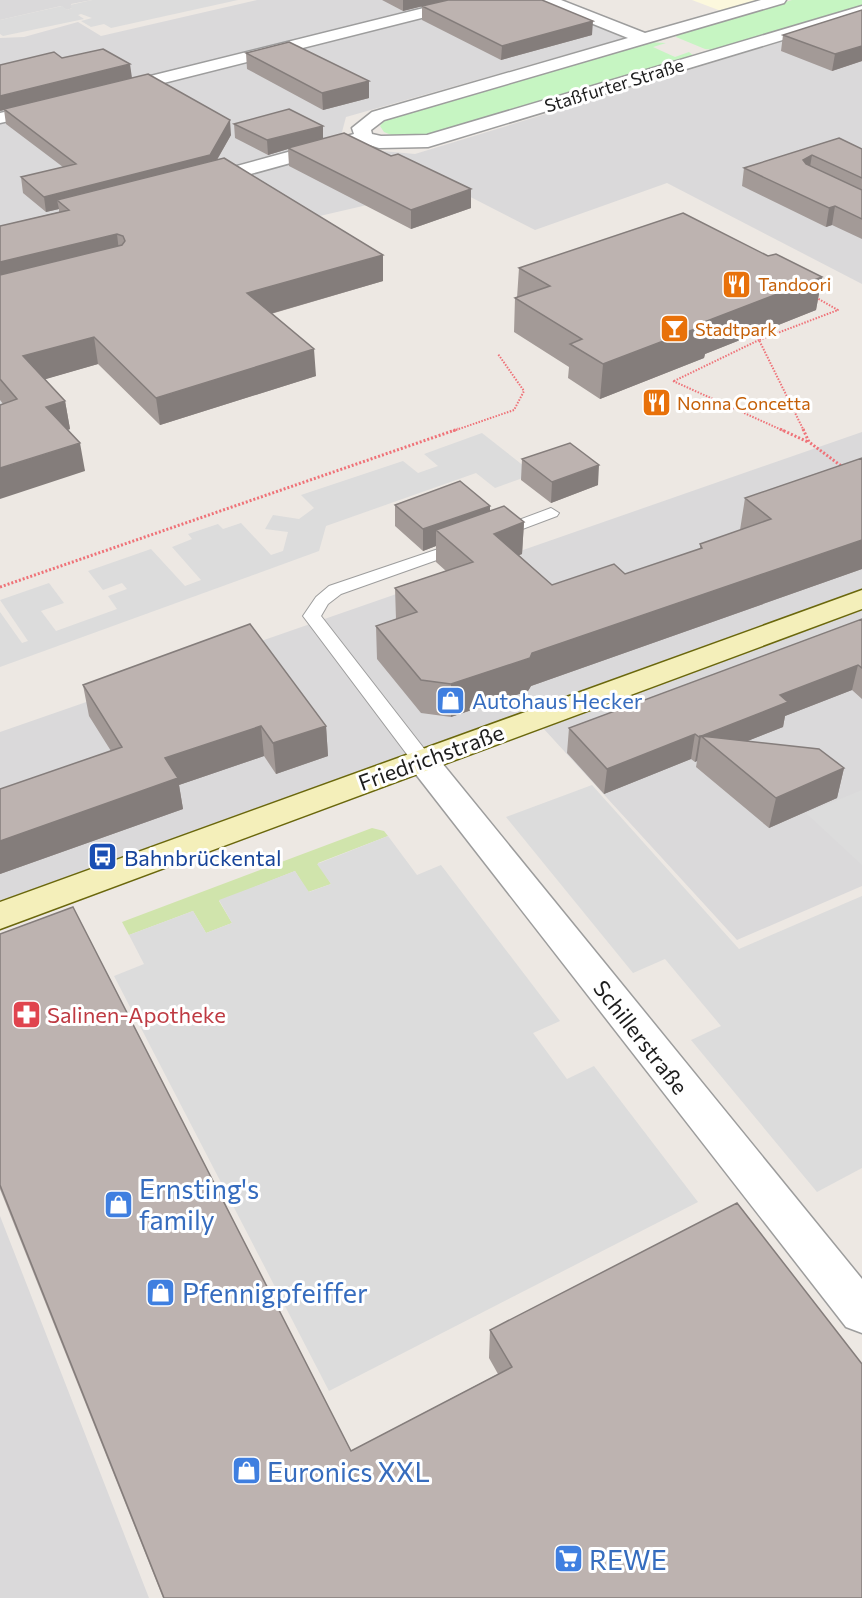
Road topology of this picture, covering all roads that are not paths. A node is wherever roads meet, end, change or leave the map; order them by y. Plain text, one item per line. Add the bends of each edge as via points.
1 (475, 0) edge
2 (547, 0) edge
3 (778, 0) edge
4 (862, 11) edge
5 (651, 37) junction
6 (711, 56) junction
7 (96, 95) edge
8 (64, 103) edge
9 (0, 118) edge
10 (364, 137) junction
11 (177, 188) edge
12 (551, 513) dead end
13 (862, 599) edge
14 (422, 760) junction
15 (0, 916) edge
16 (862, 1313) edge

1 - 7 street
2 - 5 street
3 - 5 street, Staßfurter Straße
4 - 6 street, Staßfurter Straße
5 - 6 street
5 - 10 street, Staßfurter Straße via 378,116 361,128
6 - 10 street, Staßfurter Straße via 428,141 379,142
8 - 9 street
10 - 11 street, Staßfurter Straße
12 - 14 lane via 335,590 312,616
13 - 14 street, Friedrichstraße
14 - 15 street, Friedrichstraße
14 - 16 street, Schillerstraße

